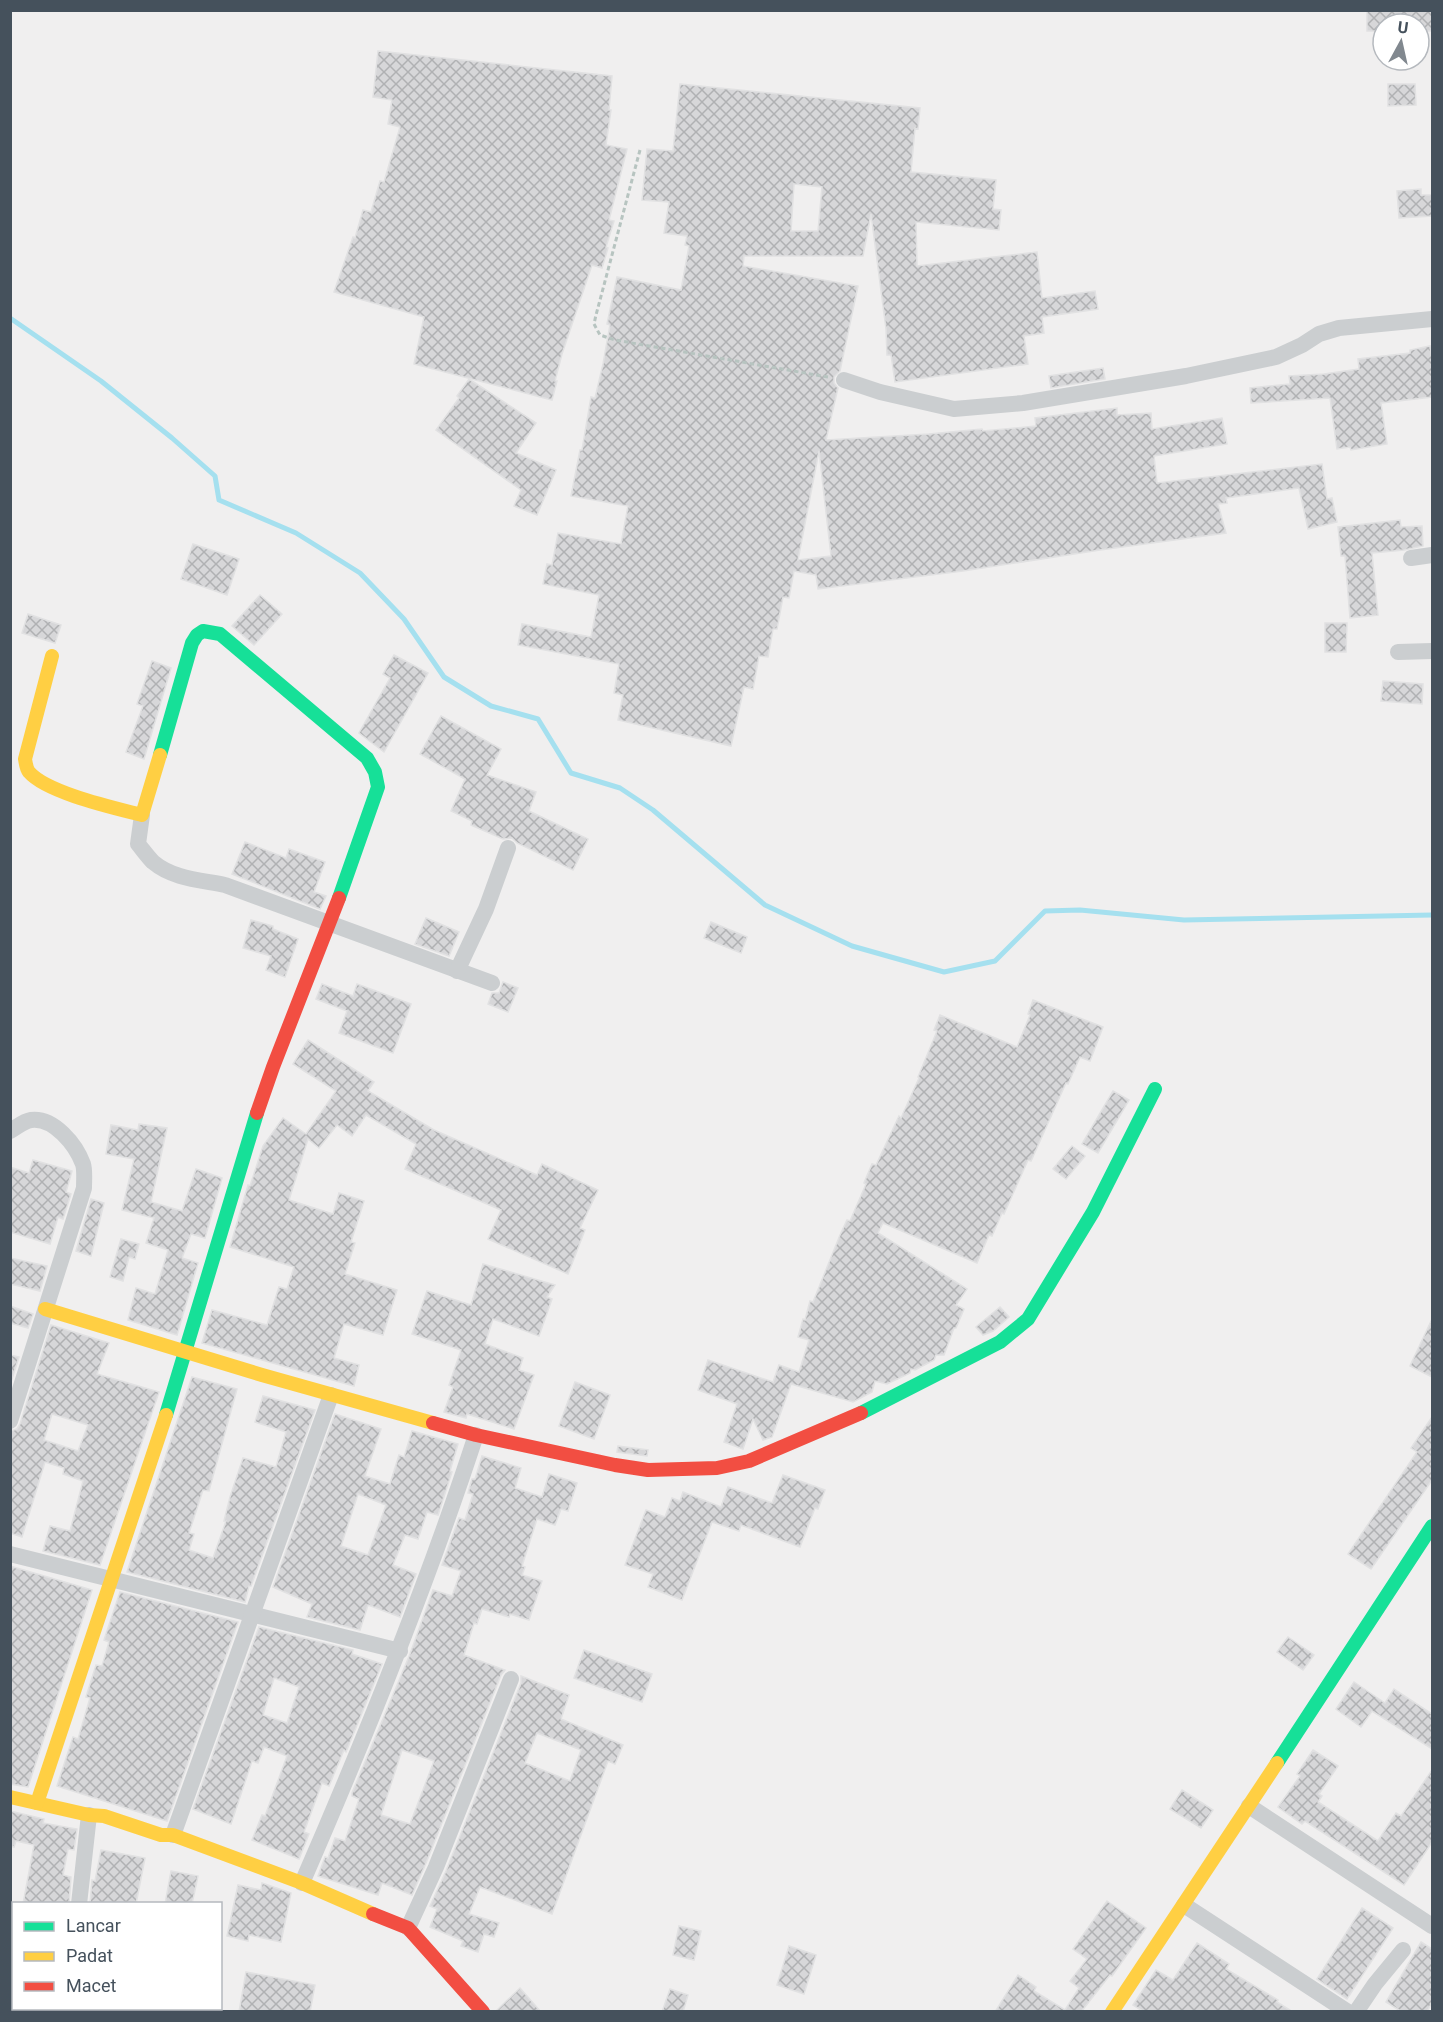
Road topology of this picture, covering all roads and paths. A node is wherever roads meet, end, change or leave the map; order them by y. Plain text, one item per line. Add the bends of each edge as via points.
1 (640, 150) dead end
2 (1432, 319) edge
3 (844, 380) joint
4 (1432, 555) edge
5 (1411, 558) dead end
6 (1432, 651) edge
7 (1398, 652) dead end
8 (52, 656) dead end
9 (142, 815) junction
10 (508, 848) dead end
11 (329, 923) junction
12 (457, 971) junction
13 (492, 983) dead end
14 (1155, 1089) dead end
15 (10, 1131) edge
16 (45, 1309) junction
17 (186, 1351) junction
18 (331, 1395) junction
19 (10, 1421) edge
20 (476, 1435) junction
21 (1432, 1527) edge
22 (10, 1554) edge
23 (110, 1579) junction
24 (252, 1614) junction
25 (400, 1651) junction
26 (511, 1679) dead end
27 (10, 1797) edge
28 (37, 1803) junction
29 (1249, 1806) junction
30 (89, 1815) junction
31 (173, 1835) junction
32 (302, 1883) junction
33 (80, 1902) edge
34 (1184, 1905) junction
35 (1432, 1926) edge
36 (408, 1928) junction
37 (1403, 1950) dead end
38 (1120, 2009) edge
39 (483, 2012) edge
40 (1348, 2012) edge
41 (1356, 2012) edge

1 - 3 path via 594,324 600,335
2 - 3 street via 1338,328 1276,357 1023,403 954,409
4 - 5 street
6 - 7 street
8 - 9 street via 25,759 27,771 70,794
9 - 11 street via 138,844 153,862 168,871 183,878 225,885
9 - 11 street via 192,643 197,635 211,630 374,766 378,777 376,794
10 - 12 street via 486,909
11 - 12 street
11 - 17 street via 244,1148
12 - 13 street
14 - 20 street via 1093,1212 1028,1319 1000,1342 920,1384 789,1445 749,1461 717,1468 648,1470
15 - 16 street via 29,1120 53,1125 72,1144 84,1165 84,1188
16 - 17 street
16 - 19 street
17 - 18 street
17 - 23 street
18 - 20 street
18 - 24 street
20 - 25 street
21 - 29 street
22 - 23 street
23 - 24 street
23 - 28 street
24 - 25 street
24 - 31 street
25 - 32 street
26 - 36 street
27 - 28 street
28 - 30 street
29 - 34 street
29 - 35 street
30 - 31 street
30 - 33 street
31 - 32 street
32 - 36 street
34 - 38 street
34 - 40 street
36 - 39 street
37 - 41 street

